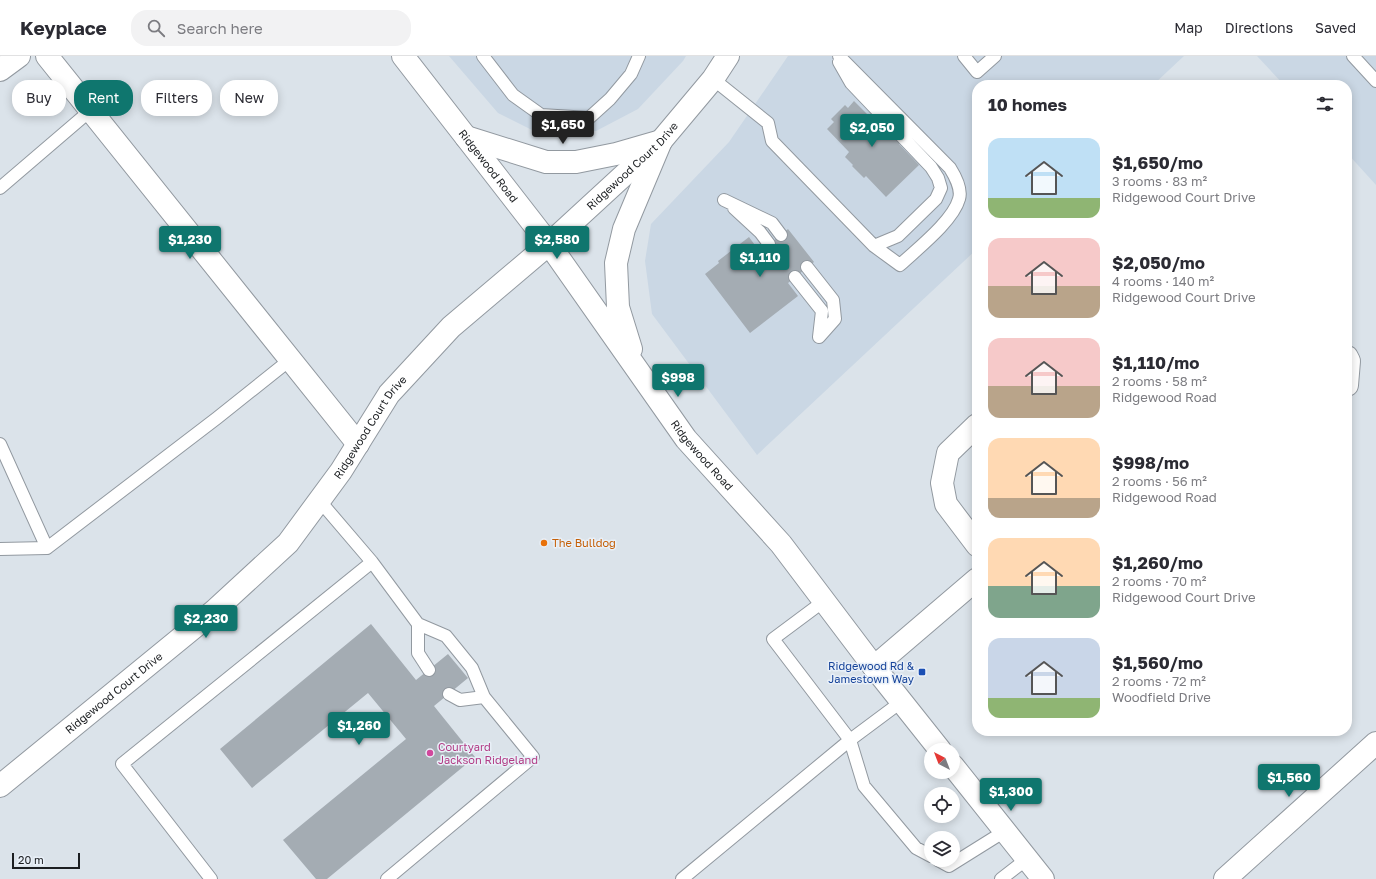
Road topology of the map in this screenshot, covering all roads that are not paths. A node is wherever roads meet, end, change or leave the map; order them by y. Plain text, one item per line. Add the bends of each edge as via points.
1 (18, 56) edge
2 (47, 56) edge
3 (403, 56) edge
4 (483, 56) edge
5 (639, 56) edge
6 (728, 56) edge
7 (835, 56) edge
8 (839, 56) edge
9 (964, 56) edge
10 (995, 56) edge
11 (1354, 56) edge
12 (0, 70) edge
13 (713, 79) junction
14 (1376, 81) edge
15 (74, 89) edge
16 (84, 116) edge
17 (96, 116) edge
18 (466, 137) junction
19 (661, 141) junction
20 (0, 188) edge
21 (782, 235) dead end
22 (550, 244) junction
23 (770, 244) dead end
24 (874, 246) junction
25 (807, 267) dead end
26 (795, 277) dead end
27 (290, 359) junction
28 (637, 369) junction
29 (972, 430) edge
30 (0, 444) edge
31 (358, 444) junction
32 (319, 500) junction
33 (972, 538) edge
34 (0, 548) edge
35 (47, 548) junction
36 (372, 562) junction
37 (972, 583) edge
38 (824, 601) junction
39 (418, 624) junction
40 (874, 668) junction
41 (429, 670) dead end
42 (449, 694) dead end
43 (484, 698) junction
44 (901, 702) junction
45 (850, 740) junction
46 (934, 743) edge
47 (1376, 743) edge
48 (960, 775) edge
49 (0, 786) edge
50 (1005, 831) junction
51 (924, 852) edge
52 (960, 859) edge
53 (1027, 859) junction
54 (211, 879) edge
55 (387, 879) edge
56 (682, 879) edge
57 (1001, 879) edge
58 (1043, 879) edge
59 (1225, 879) edge

1 - 12 street
2 - 15 street
3 - 18 street, Ridgewood Road
4 - 5 lane via 513,95 541,116 589,118 610,99 631,74
6 - 13 street, Ridgewood Court Drive
7 - 24 lane via 851,82 931,167 941,188 936,199 898,236
8 - 24 lane via 950,168 957,180 960,199 948,219 900,265
9 - 10 lane via 977,72
11 - 14 lane
13 - 19 street, Ridgewood Court Drive
13 - 24 lane via 768,123 772,141
16 - 20 lane
17 - 27 street
18 - 19 street via 546,162 576,162
18 - 22 street, Ridgewood Road
19 - 22 street, Ridgewood Court Drive
19 - 28 street via 624,229 616,263 618,307
21 - 23 lane via 772,223 724,200
22 - 28 street, Ridgewood Road
22 - 31 street, Ridgewood Court Drive via 451,326 389,394
25 - 26 lane via 833,300 835,319 819,337 822,311
27 - 31 street
27 - 35 lane
28 - 38 street, Ridgewood Road via 686,439 780,544
29 - 33 street via 948,453 942,483 946,504
30 - 35 lane
31 - 32 street, Ridgewood Court Drive
32 - 36 lane
32 - 49 street, Ridgewood Court Drive via 288,543 214,611
34 - 35 lane
36 - 39 lane
36 - 54 lane via 122,764
37 - 40 street
38 - 40 street, Ridgewood Road
38 - 45 lane via 773,639
39 - 41 lane via 418,653
39 - 43 lane via 446,636 472,668
40 - 44 street, Ridgewood Road
42 - 43 lane via 460,700
43 - 55 lane via 533,757
44 - 45 lane
44 - 46 street, Ridgewood Road
45 - 51 lane via 864,786 916,848
45 - 56 lane
47 - 59 street
48 - 50 street
50 - 52 lane
50 - 53 street
53 - 57 lane
53 - 58 street

